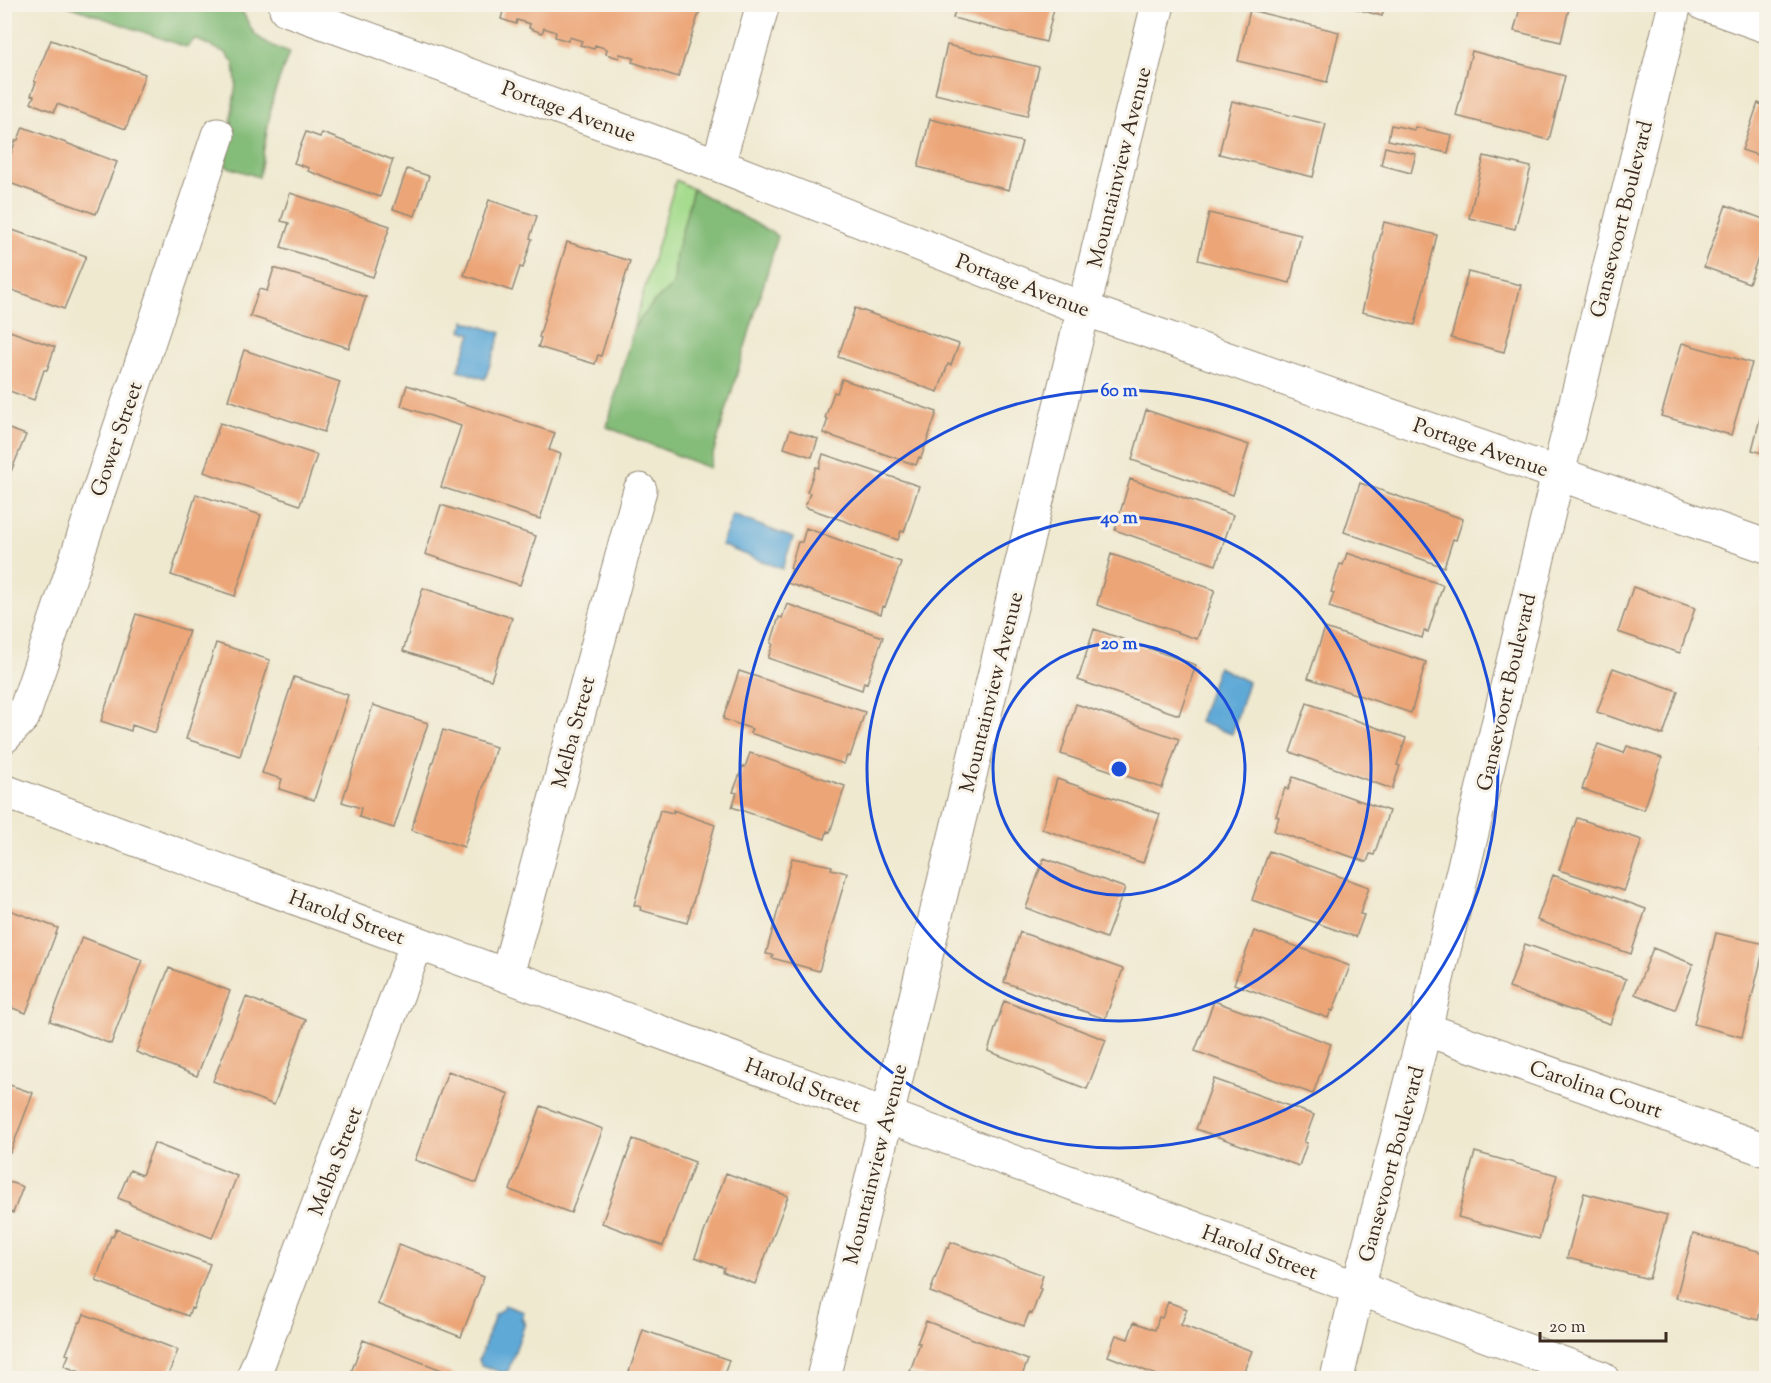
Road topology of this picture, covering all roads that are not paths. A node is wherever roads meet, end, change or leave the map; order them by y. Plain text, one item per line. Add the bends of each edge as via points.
1 (763, 4) edge
2 (1158, 4) edge
3 (1675, 4) edge
4 (1704, 4) edge
5 (286, 7) edge
6 (1767, 26) edge
7 (218, 135) dead end
8 (718, 165) junction
9 (1084, 309) junction
10 (1558, 474) junction
11 (639, 490) dead end
12 (1767, 546) edge
13 (4, 737) edge
14 (4, 791) edge
15 (417, 943) junction
16 (507, 975) junction
17 (1425, 1029) junction
18 (887, 1117) junction
19 (1767, 1150) edge
20 (1358, 1288) junction
21 (253, 1378) edge
22 (823, 1378) edge
23 (1337, 1378) edge
24 (1602, 1378) edge

1 - 8 street
2 - 9 street, Mountainview Avenue
3 - 10 street, Gansevoort Boulevard
4 - 6 street
5 - 8 street, Portage Avenue
7 - 13 street, Gower Street via 22,717
8 - 9 street, Portage Avenue
9 - 10 street, Portage Avenue
9 - 18 street, Mountainview Avenue
10 - 12 street, Portage Avenue
10 - 17 street, Gansevoort Boulevard
11 - 16 street, Melba Street
14 - 15 street, Harold Street
15 - 16 street, Harold Street
15 - 21 street, Melba Street
16 - 18 street, Harold Street
17 - 19 street, Carolina Court
17 - 20 street, Gansevoort Boulevard
18 - 20 street, Harold Street
18 - 22 street, Mountainview Avenue
20 - 23 street, Gansevoort Boulevard
20 - 24 street, Harold Street

